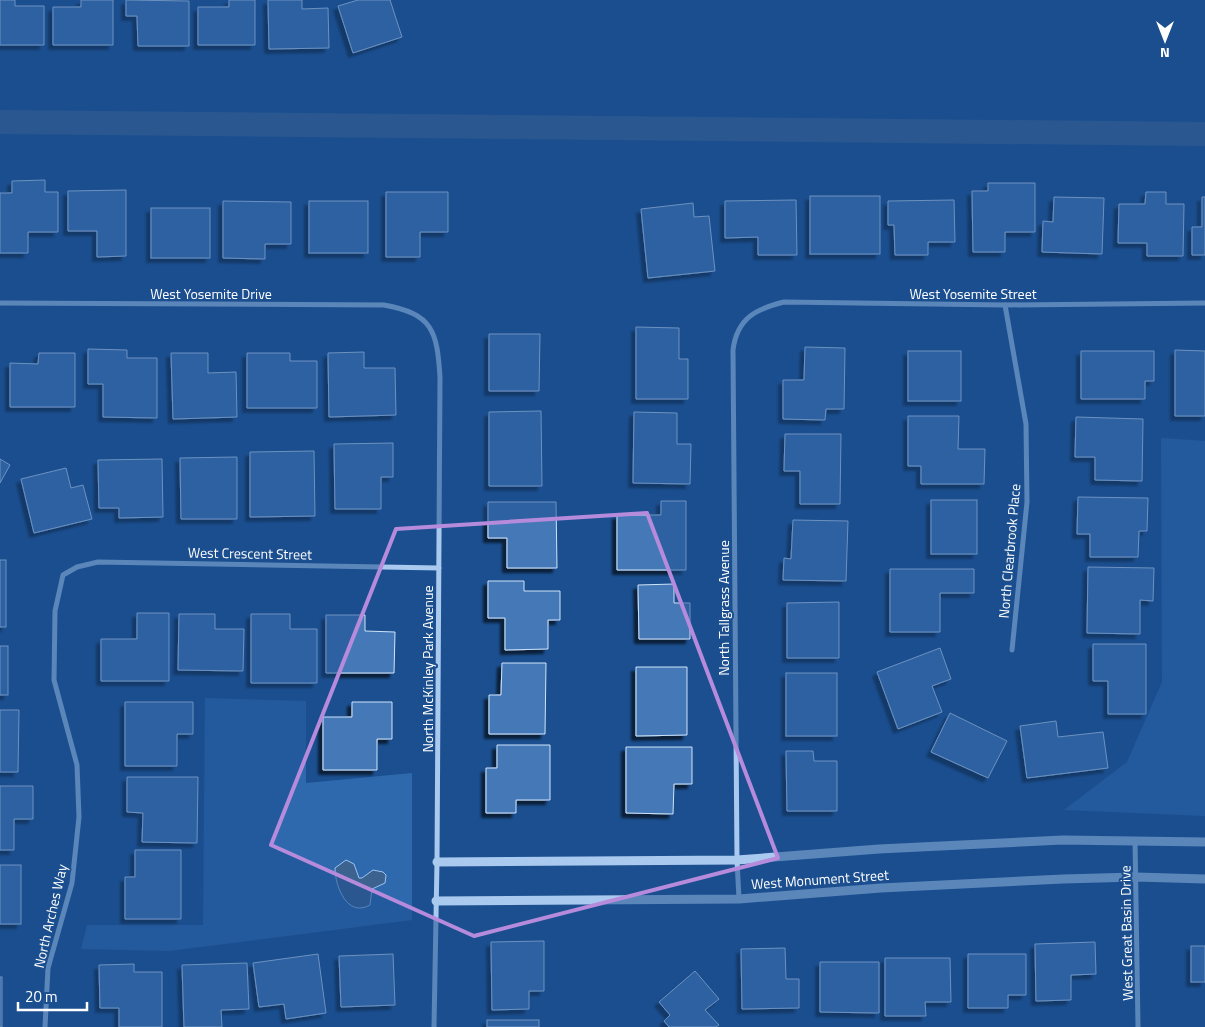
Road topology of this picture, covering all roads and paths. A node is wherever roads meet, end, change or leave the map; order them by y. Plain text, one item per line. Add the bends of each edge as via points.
1 (0, 303) edge
2 (1205, 303) edge
3 (1005, 305) junction
4 (420, 317) joint
5 (746, 319) joint
6 (439, 568) junction
7 (63, 575) joint
8 (1012, 650) dead end
9 (1135, 839) junction
10 (1205, 842) edge
11 (737, 860) junction
12 (437, 862) junction
13 (1136, 877) junction
14 (1205, 879) edge
15 (739, 899) junction
16 (436, 901) junction
17 (45, 1027) edge
18 (434, 1027) edge
19 (1138, 1027) edge

1 - 4 street, West Yosemite Drive via 384,305 402,308
2 - 3 street, West Yosemite Street
3 - 5 street, West Yosemite Street via 784,302 761,308
3 - 8 street, North Clearbrook Place via 1026,424 1027,492
4 - 6 street, North McKinley Park Avenue via 430,326 438,346
5 - 11 street, North Tallgrass Avenue via 734,337 733,350
6 - 7 street, West Crescent Street via 98,562 77,567
6 - 12 street, North McKinley Park Avenue
7 - 17 street, North Arches Way via 55,611 54,680 77,765 79,817 72,884 48,968
9 - 10 street, West Monument Street
9 - 11 street, West Monument Street via 937,846
9 - 13 street, West Great Basin Drive
11 - 12 street, West Monument Street
11 - 15 street, North Tallgrass Avenue
12 - 16 street, North McKinley Park Avenue
13 - 14 street, West Monument Street
13 - 15 street, West Monument Street via 881,888
13 - 19 street, West Great Basin Drive
15 - 16 street, West Monument Street
16 - 18 street, North McKinley Park Avenue

